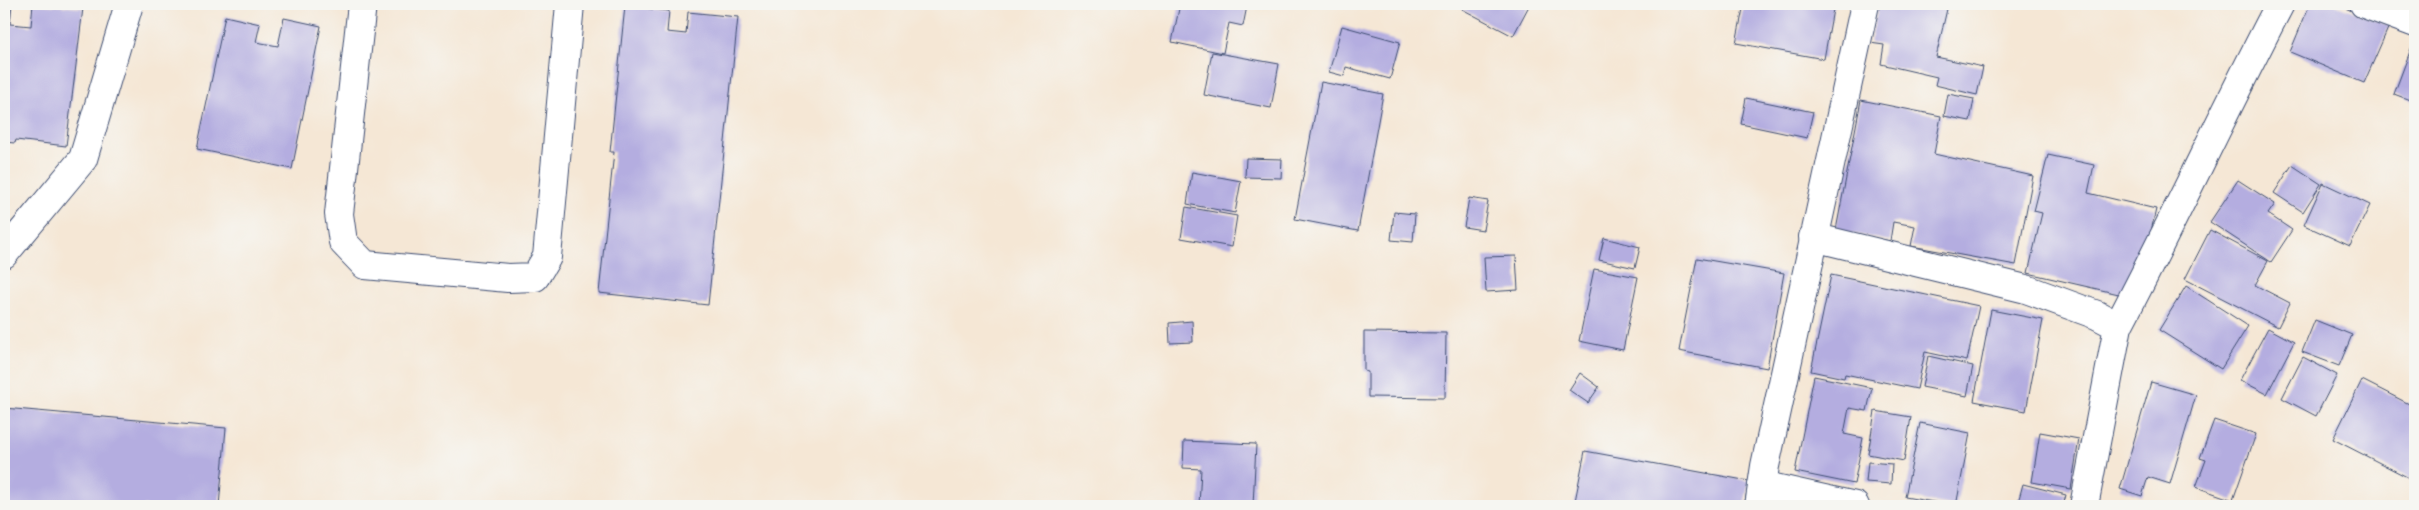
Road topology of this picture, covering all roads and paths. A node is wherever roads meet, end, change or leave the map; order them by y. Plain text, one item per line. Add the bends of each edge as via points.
1 (129, 4) edge
2 (362, 4) edge
3 (570, 4) edge
4 (1865, 4) edge
5 (2280, 4) edge
6 (2364, 4) edge
7 (2415, 23) edge
8 (1814, 237) junction
9 (4, 254) edge
10 (2118, 326) junction
11 (1760, 496) edge
12 (1855, 506) edge
13 (2084, 506) edge

1 - 9 street via 83,159
2 - 3 street via 339,214 343,242 365,265 508,278 535,277 548,257
4 - 8 street
5 - 10 street via 2231,98 2168,233
6 - 7 street
8 - 10 street via 2026,289
8 - 11 street
10 - 13 street
11 - 12 street

